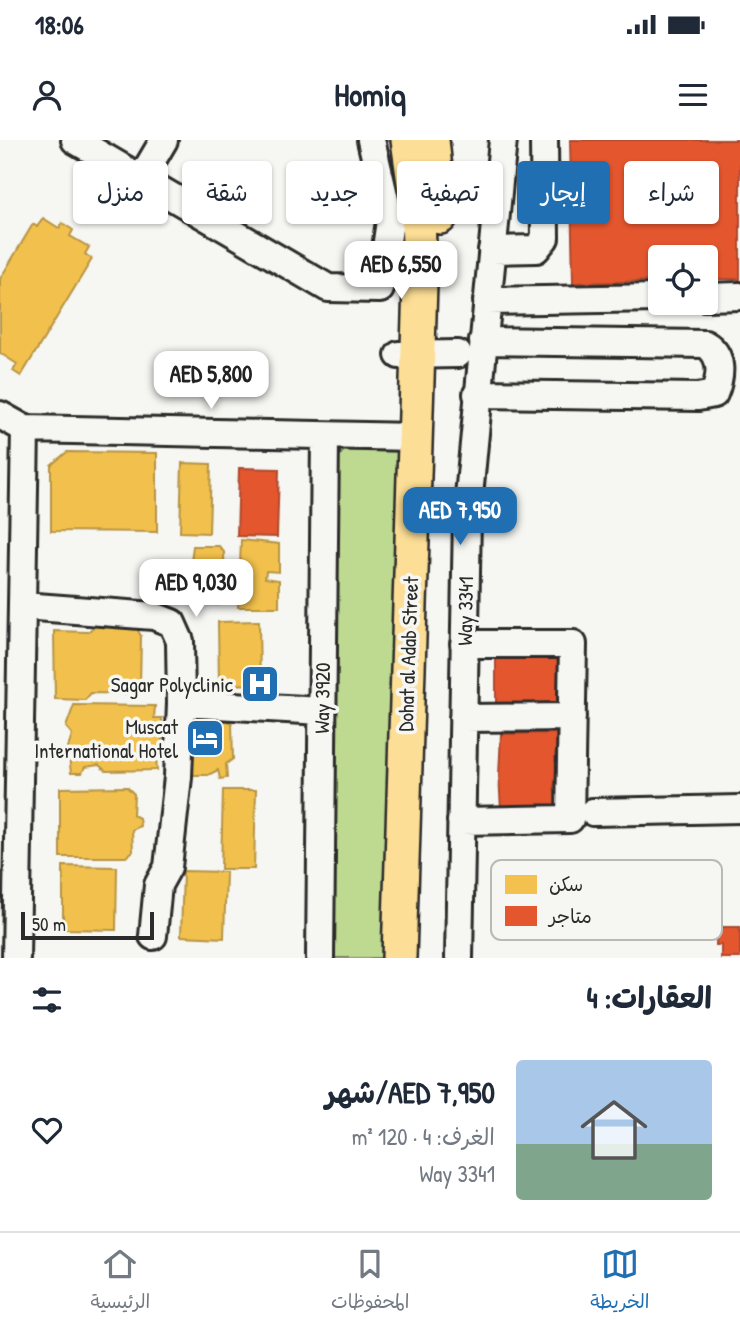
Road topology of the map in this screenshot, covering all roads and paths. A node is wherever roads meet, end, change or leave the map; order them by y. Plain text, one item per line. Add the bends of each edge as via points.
1 (75, 140) edge
2 (164, 140) edge
3 (371, 140) edge
4 (408, 140) edge
5 (432, 140) edge
6 (503, 140) edge
7 (544, 140) edge
8 (111, 161) edge
9 (152, 161) edge
10 (168, 195) edge
11 (492, 250) junction
12 (740, 296) edge
13 (718, 297) edge
14 (648, 298) edge
15 (487, 301) junction
16 (483, 341) junction
17 (429, 354) junction
18 (477, 394) junction
19 (0, 415) edge
20 (25, 429) junction
21 (325, 437) junction
22 (414, 438) junction
23 (23, 606) junction
24 (11, 638) edge
25 (464, 644) junction
26 (181, 703) junction
27 (322, 711) junction
28 (572, 717) junction
29 (463, 718) junction
30 (740, 809) edge
31 (593, 811) dead end
32 (9, 812) edge
33 (461, 821) junction
34 (153, 936) dead end
35 (16, 958) edge
36 (320, 958) edge
37 (399, 958) edge
38 (422, 958) edge
39 (459, 958) edge

1 - 8 street
2 - 9 street
3 - 10 street via 390,221 380,289 328,288
4 - 17 main road, Dohat al Adab Street
5 - 17 main road, Dohat al Adab Street via 442,235
6 - 11 street, Way 3341
7 - 11 street via 545,238 536,249
11 - 15 street, Way 3341
12 - 13 street
14 - 15 street
15 - 16 street, Way 3341
16 - 18 street, Way 3341
16 - 18 street via 705,344 719,360 720,380 714,394 698,397
17 - 22 main road, Dohat al Adab Street
17 - 38 main road, Dohat al Adab Street
18 - 25 street, Way 3341 via 467,517
19 - 20 street
20 - 21 street
20 - 23 street
21 - 22 street
21 - 27 street, Way 3920
22 - 37 main road, Dohat al Adab Street
23 - 24 street
23 - 26 street via 154,615 172,623 180,641
24 - 32 street
25 - 28 street via 573,644
25 - 29 street, Way 3341
26 - 27 street
26 - 34 street via 169,867 158,885
27 - 36 street, Way 3920
28 - 29 street
28 - 33 street via 570,819
29 - 33 street, Way 3341
30 - 31 street
32 - 35 street
33 - 39 street, Way 3341

